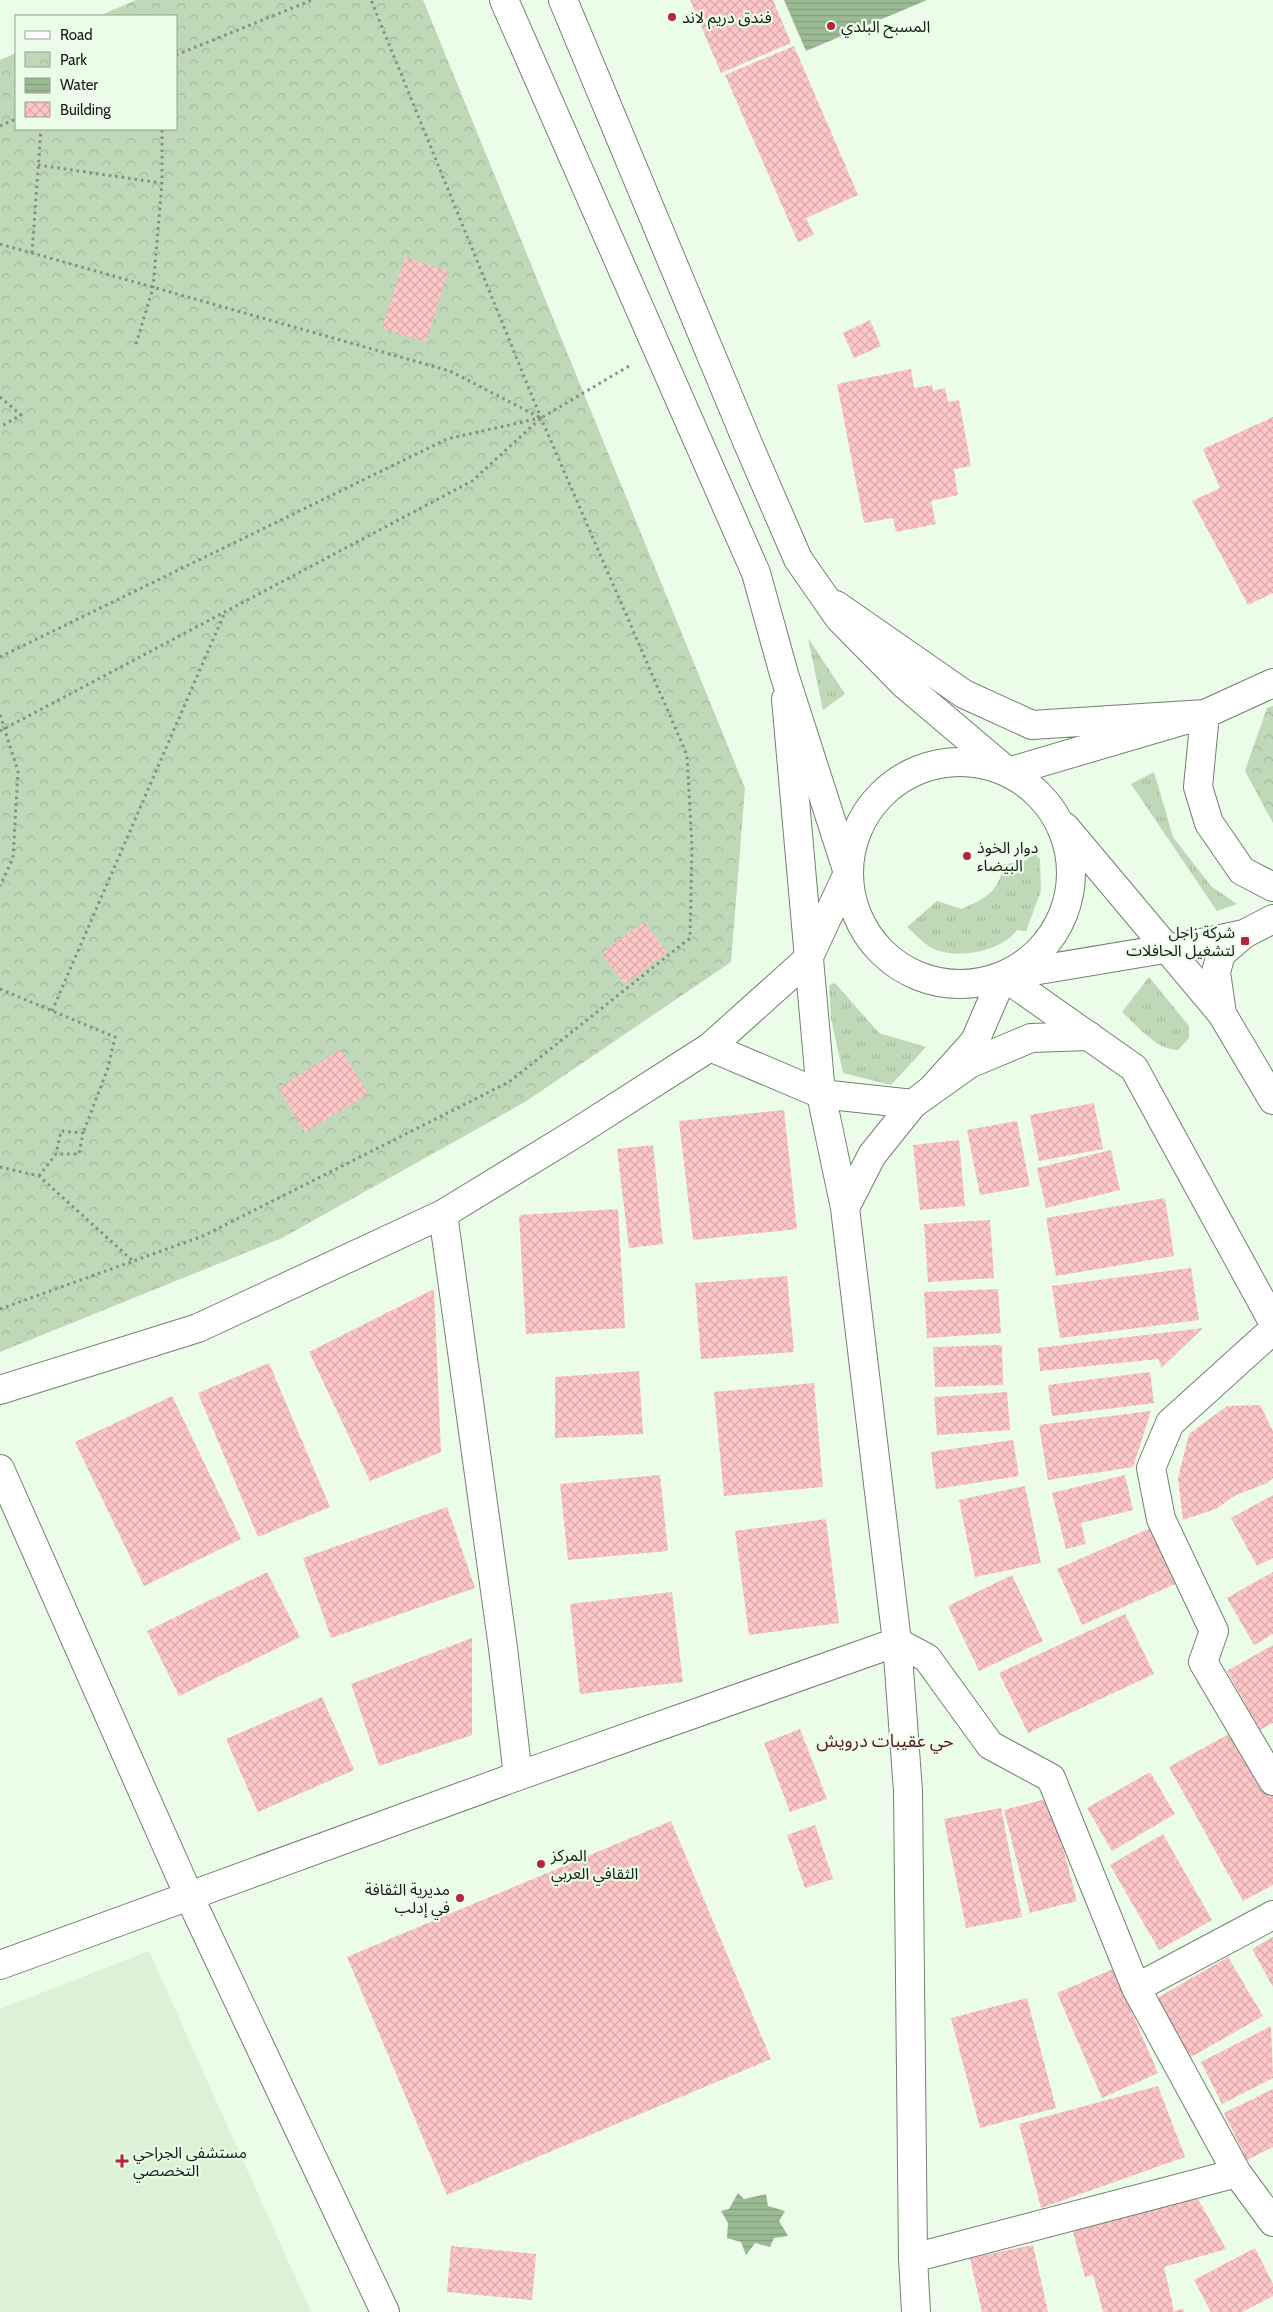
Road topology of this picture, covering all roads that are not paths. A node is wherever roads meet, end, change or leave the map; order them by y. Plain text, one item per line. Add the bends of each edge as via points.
1 (504, 0) edge
2 (563, 0) edge
3 (825, 597) junction
4 (784, 674) junction
5 (1273, 683) edge
6 (1205, 714) junction
7 (1008, 772) junction
8 (1057, 818) junction
9 (848, 873) junction
10 (1273, 887) edge
11 (1273, 919) edge
12 (1244, 934) junction
13 (1166, 949) junction
14 (808, 959) junction
15 (1003, 976) junction
16 (1222, 1014) junction
17 (1089, 1036) junction
18 (710, 1047) junction
19 (821, 1094) junction
20 (1273, 1100) edge
21 (914, 1104) junction
22 (845, 1208) junction
23 (443, 1214) junction
24 (1273, 1322) edge
25 (1273, 1330) edge
26 (0, 1390) edge
27 (0, 1469) edge
28 (897, 1642) junction
29 (518, 1776) junction
30 (1273, 1781) edge
31 (189, 1896) junction
32 (1273, 1915) edge
33 (0, 1965) edge
34 (1136, 1988) junction
35 (1237, 2173) junction
36 (1273, 2222) edge
37 (913, 2258) junction
38 (385, 2312) edge
39 (916, 2312) edge

1 - 4 street via 756,573
2 - 3 street via 790,541 798,559
3 - 6 street via 964,694 1032,725
3 - 7 street via 839,618 904,684
4 - 9 street
4 - 14 street
5 - 6 street
6 - 7 street
6 - 10 street via 1198,787 1209,823 1242,871
7 - 8 street via 1044,799
7 - 9 street via 988,764 942,762 919,768 898,779 864,813 854,834
8 - 13 street
8 - 15 street via 1071,860 1071,884 1066,907 1057,928 1026,964
9 - 14 street
9 - 15 street via 856,914 866,934 897,966 916,976 960,985 982,983
11 - 12 street
12 - 13 street
12 - 16 street via 1221,954 1216,972
13 - 15 street
13 - 16 street
14 - 18 street
14 - 19 street
15 - 17 street
15 - 21 street via 975,1041
16 - 20 street
17 - 21 street via 1031,1038 969,1064
17 - 24 street via 1134,1068
18 - 19 street
18 - 23 street
19 - 21 street
19 - 22 street
21 - 22 street via 872,1156
22 - 28 street
23 - 26 street via 198,1328
23 - 29 street
25 - 30 street via 1170,1423 1151,1468 1161,1519 1214,1631 1203,1662
27 - 31 street
28 - 29 street
28 - 34 street via 927,1658 990,1745 1051,1778
28 - 37 street via 908,1791
29 - 31 street
31 - 33 street
31 - 38 street
32 - 34 street
34 - 35 street
35 - 36 street
35 - 37 street
37 - 39 street

